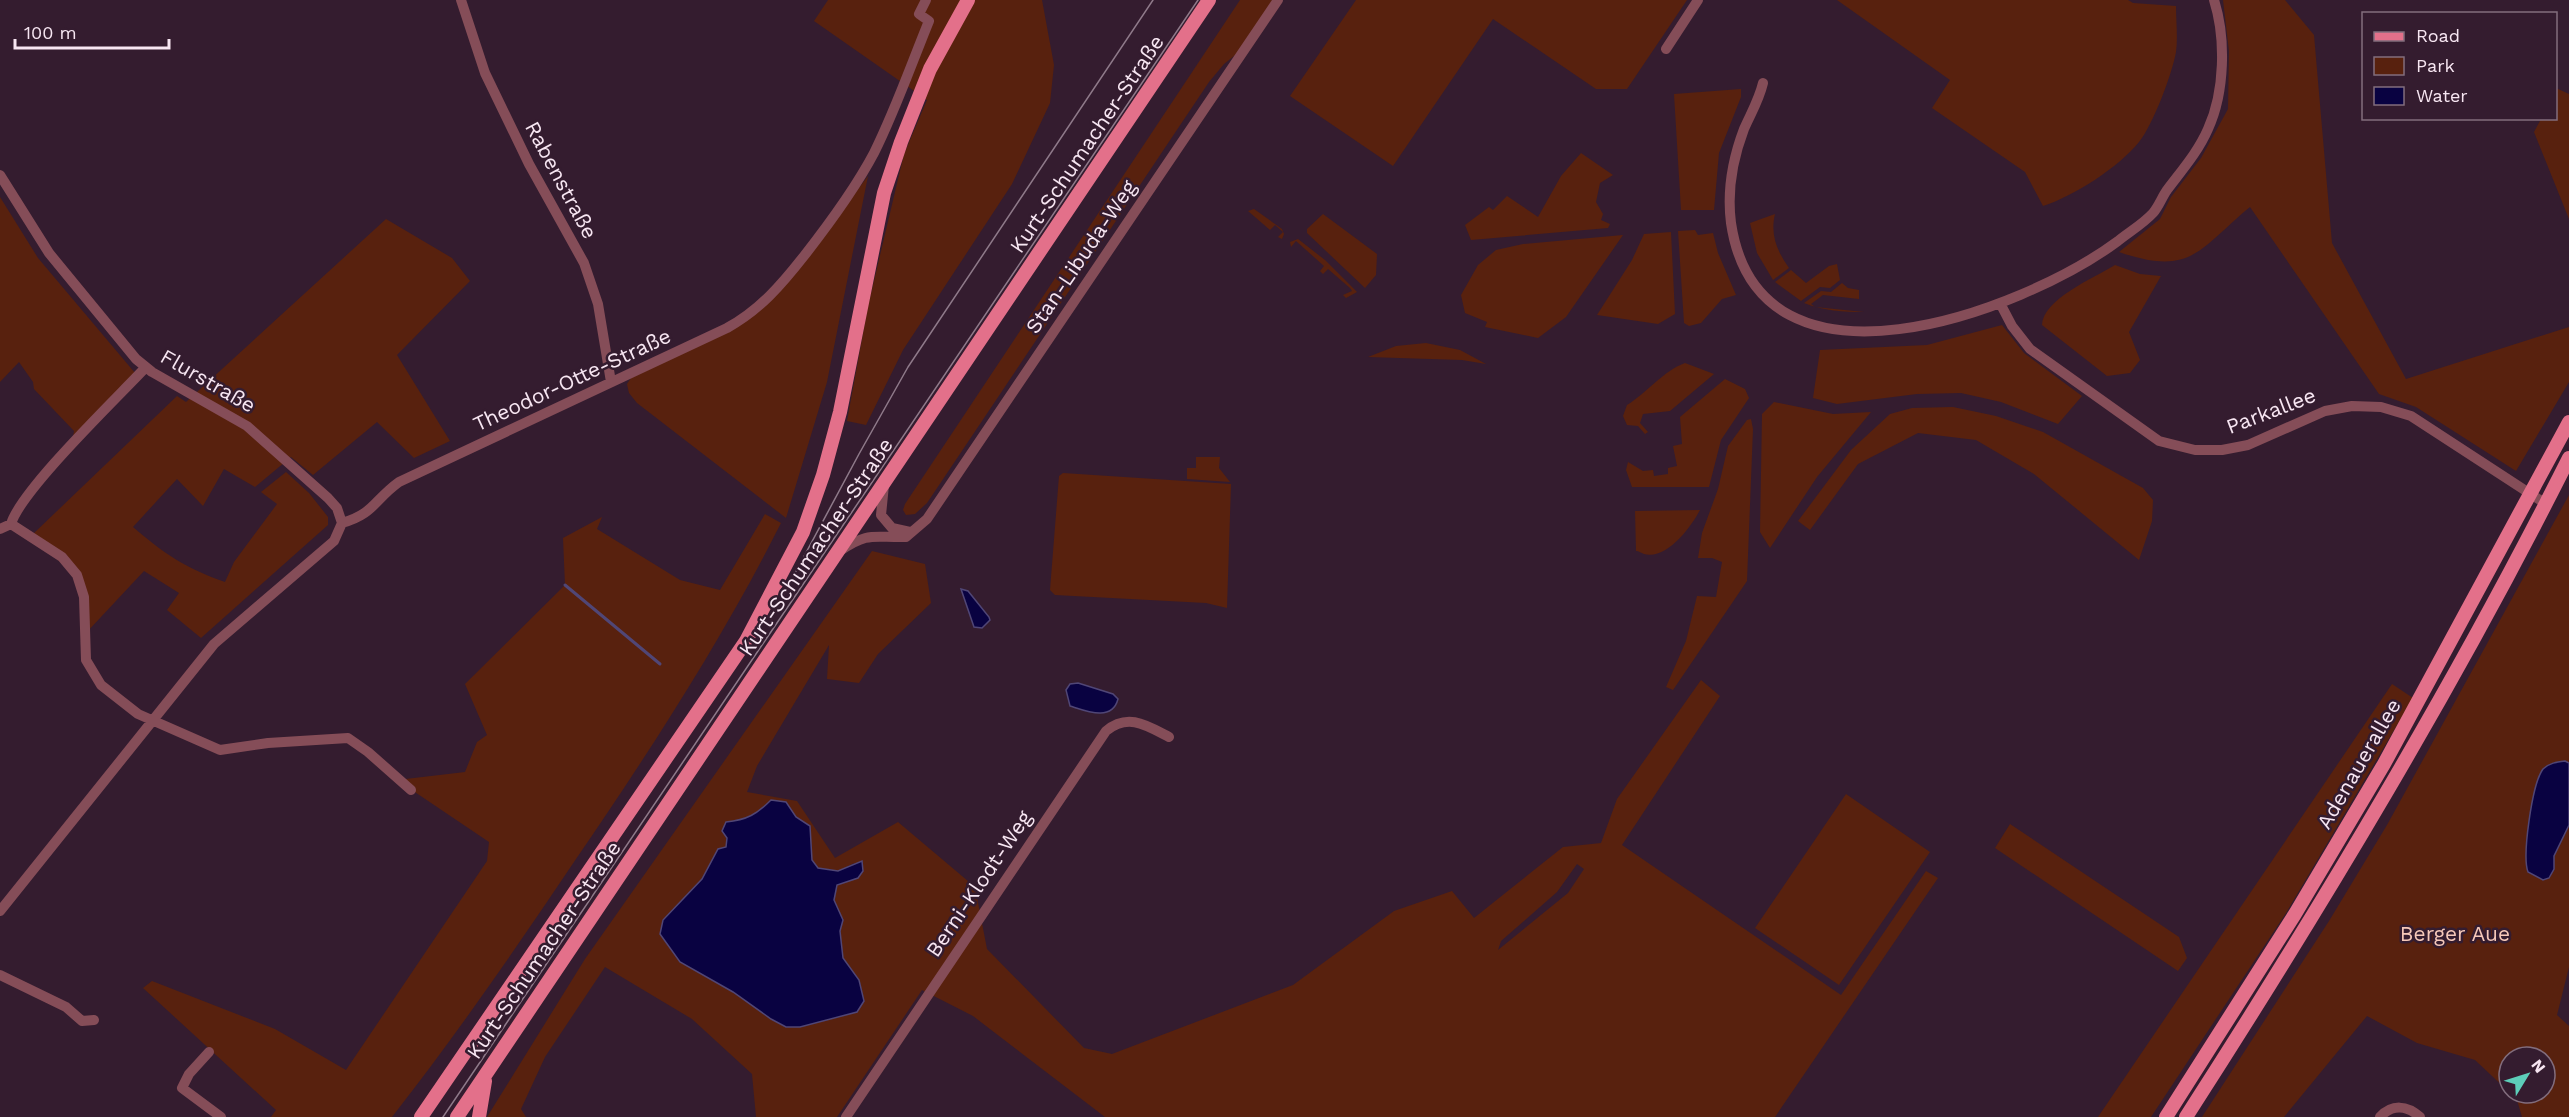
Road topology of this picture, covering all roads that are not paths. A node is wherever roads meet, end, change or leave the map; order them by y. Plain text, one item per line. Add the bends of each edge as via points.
1 (461, 0) edge
2 (926, 0) edge
3 (968, 0) edge
4 (1209, 0) edge
5 (1278, 0) edge
6 (1698, 0) edge
7 (2214, 0) edge
8 (1666, 49) dead end
9 (1763, 83) dead end
10 (0, 175) edge
11 (2001, 305) junction
12 (145, 368) junction
13 (611, 382) junction
14 (2569, 422) edge
15 (2569, 458) edge
16 (884, 482) junction
17 (2531, 494) junction
18 (2546, 504) junction
19 (342, 523) junction
20 (11, 524) junction
21 (0, 529) edge
22 (913, 532) junction
23 (837, 553) junction
24 (152, 721) junction
25 (1168, 737) dead end
26 (411, 790) dead end
27 (0, 911) edge
28 (0, 975) edge
29 (94, 1020) dead end
30 (210, 1052) dead end
31 (486, 1073) junction
32 (221, 1117) edge
33 (421, 1117) edge
34 (457, 1117) edge
35 (479, 1117) edge
36 (846, 1117) edge
37 (2166, 1117) edge
38 (2186, 1117) edge
39 (2380, 1117) edge
40 (2420, 1117) edge

1 - 13 street, Rabenstraße via 485,73 529,164 584,263 598,304
2 - 13 street, Theodor-Otte-Straße via 919,14 929,21 874,151 842,203 780,287 735,323
3 - 33 main road, Kurt-Schumacher-Straße via 930,69 884,193 840,412 803,532 746,641
4 - 16 main road, Kurt-Schumacher-Straße
5 - 22 street, Stan-Libuda-Weg via 927,519
6 - 8 street
7 - 11 street via 2221,31 2218,98 2206,133 2154,212 2071,272
9 - 11 street via 1734,162 1731,221 1744,266 1769,300 1799,320 1852,330 1921,326
10 - 12 street, Flurstraße via 49,252
11 - 17 street, Parkallee via 2030,349 2159,441 2194,450 2222,450 2248,446 2325,411 2352,406 2381,407 2411,416
12 - 19 street, Flurstraße via 258,434 328,498
12 - 20 street via 39,482
13 - 19 street, Theodor-Otte-Straße via 399,482 383,493 362,517
14 - 17 main road, Adenauerallee
15 - 18 main road, Adenauerallee
16 - 22 street via 881,515 892,528
16 - 23 main road, Kurt-Schumacher-Straße
17 - 18 street, Parkallee
17 - 37 main road, Adenauerallee via 2372,783 2295,914
18 - 38 main road, Adenauerallee via 2323,899
19 - 24 street via 334,541 214,644
20 - 21 street
20 - 24 street via 62,557 77,575 84,597 84,647 92,672 101,685
22 - 23 street via 906,537 866,537
23 - 31 main road, Kurt-Schumacher-Straße
24 - 26 street via 220,750 348,738
24 - 27 street
25 - 36 street, Berni-Klodt-Weg via 1133,720 1106,731
28 - 29 street via 66,1007 82,1021
30 - 32 street via 189,1074 182,1088
31 - 34 main road, Kurt-Schumacher-Straße
31 - 35 main road
39 - 40 street via 2398,1106 2413,1110

